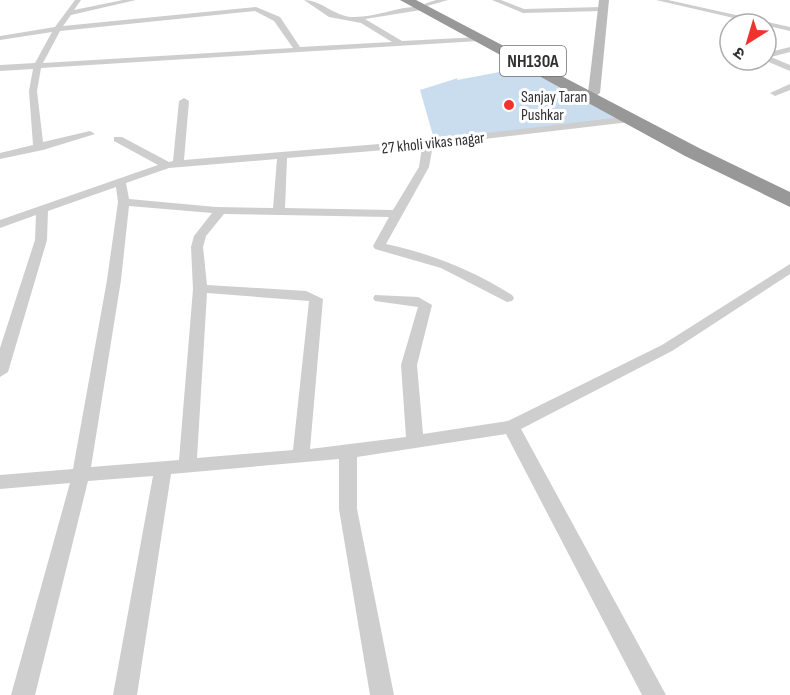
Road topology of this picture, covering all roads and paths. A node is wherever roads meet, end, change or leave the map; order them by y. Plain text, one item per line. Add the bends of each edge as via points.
1 (78, 0) edge
2 (133, 0) edge
3 (307, 0) edge
4 (445, 0) edge
5 (495, 0) edge
6 (659, 0) edge
7 (418, 3) edge
8 (603, 4) edge
9 (69, 13) junction
10 (718, 14) edge
11 (355, 19) junction
12 (59, 29) junction
13 (0, 39) edge
14 (479, 39) junction
15 (402, 44) junction
16 (298, 50) junction
17 (37, 66) junction
18 (0, 68) edge
19 (790, 87) edge
20 (594, 93) junction
21 (775, 93) dead end
22 (184, 100) dead end
23 (630, 119) junction
24 (90, 134) dead end
25 (118, 139) dead end
26 (428, 143) junction
27 (39, 148) junction
28 (0, 156) edge
29 (282, 157) junction
30 (172, 165) junction
31 (120, 181) junction
32 (790, 190) edge
33 (790, 200) edge
34 (124, 202) junction
35 (42, 209) junction
36 (218, 210) junction
37 (279, 210) junction
38 (396, 214) junction
39 (0, 224) edge
40 (790, 267) edge
41 (200, 289) junction
42 (380, 298) dead end
43 (507, 298) dead end
44 (0, 372) edge
45 (511, 426) junction
46 (415, 442) junction
47 (348, 452) junction
48 (301, 456) junction
49 (188, 464) junction
50 (163, 468) junction
51 (81, 474) junction
52 (0, 482) edge
53 (22, 695) edge
54 (125, 695) edge
55 (382, 695) edge
56 (654, 695) edge

1 - 9 street
2 - 9 street
3 - 11 street via 332,15
4 - 7 street
5 - 8 street via 523,11
6 - 10 street
7 - 11 street
7 - 14 highway, NH130A
7 - 20 highway, NH130A
8 - 20 street
9 - 12 street
11 - 15 street
12 - 13 street
12 - 16 street via 256,9 277,19
12 - 17 street
14 - 15 street
14 - 23 highway, NH130A
15 - 16 street
16 - 17 street
17 - 18 street
17 - 27 street via 32,90
19 - 21 street
20 - 32 highway, NH130A
22 - 30 street
23 - 26 street, 27 kholi vikas nagar
23 - 33 highway, NH130A
24 - 27 street
25 - 30 street
26 - 29 street, 27 kholi vikas nagar
26 - 38 street via 424,167
27 - 28 street
29 - 30 street, 27 kholi vikas nagar
29 - 37 street
30 - 31 street, 27 kholi vikas nagar
31 - 34 street
31 - 35 street, 27 kholi vikas nagar
34 - 36 street
34 - 51 street
35 - 39 street, 27 kholi vikas nagar
35 - 44 street via 41,240
36 - 37 street
36 - 41 street via 197,247
37 - 38 street
38 - 43 street via 380,246 450,265
40 - 45 street via 667,348
41 - 48 street via 306,295 316,299
41 - 49 street
42 - 46 street via 425,305 409,365
45 - 46 street
45 - 56 street
46 - 47 street
47 - 48 street
47 - 55 street via 348,509
48 - 49 street
49 - 50 street
50 - 51 street
50 - 54 street
51 - 52 street
51 - 53 street

